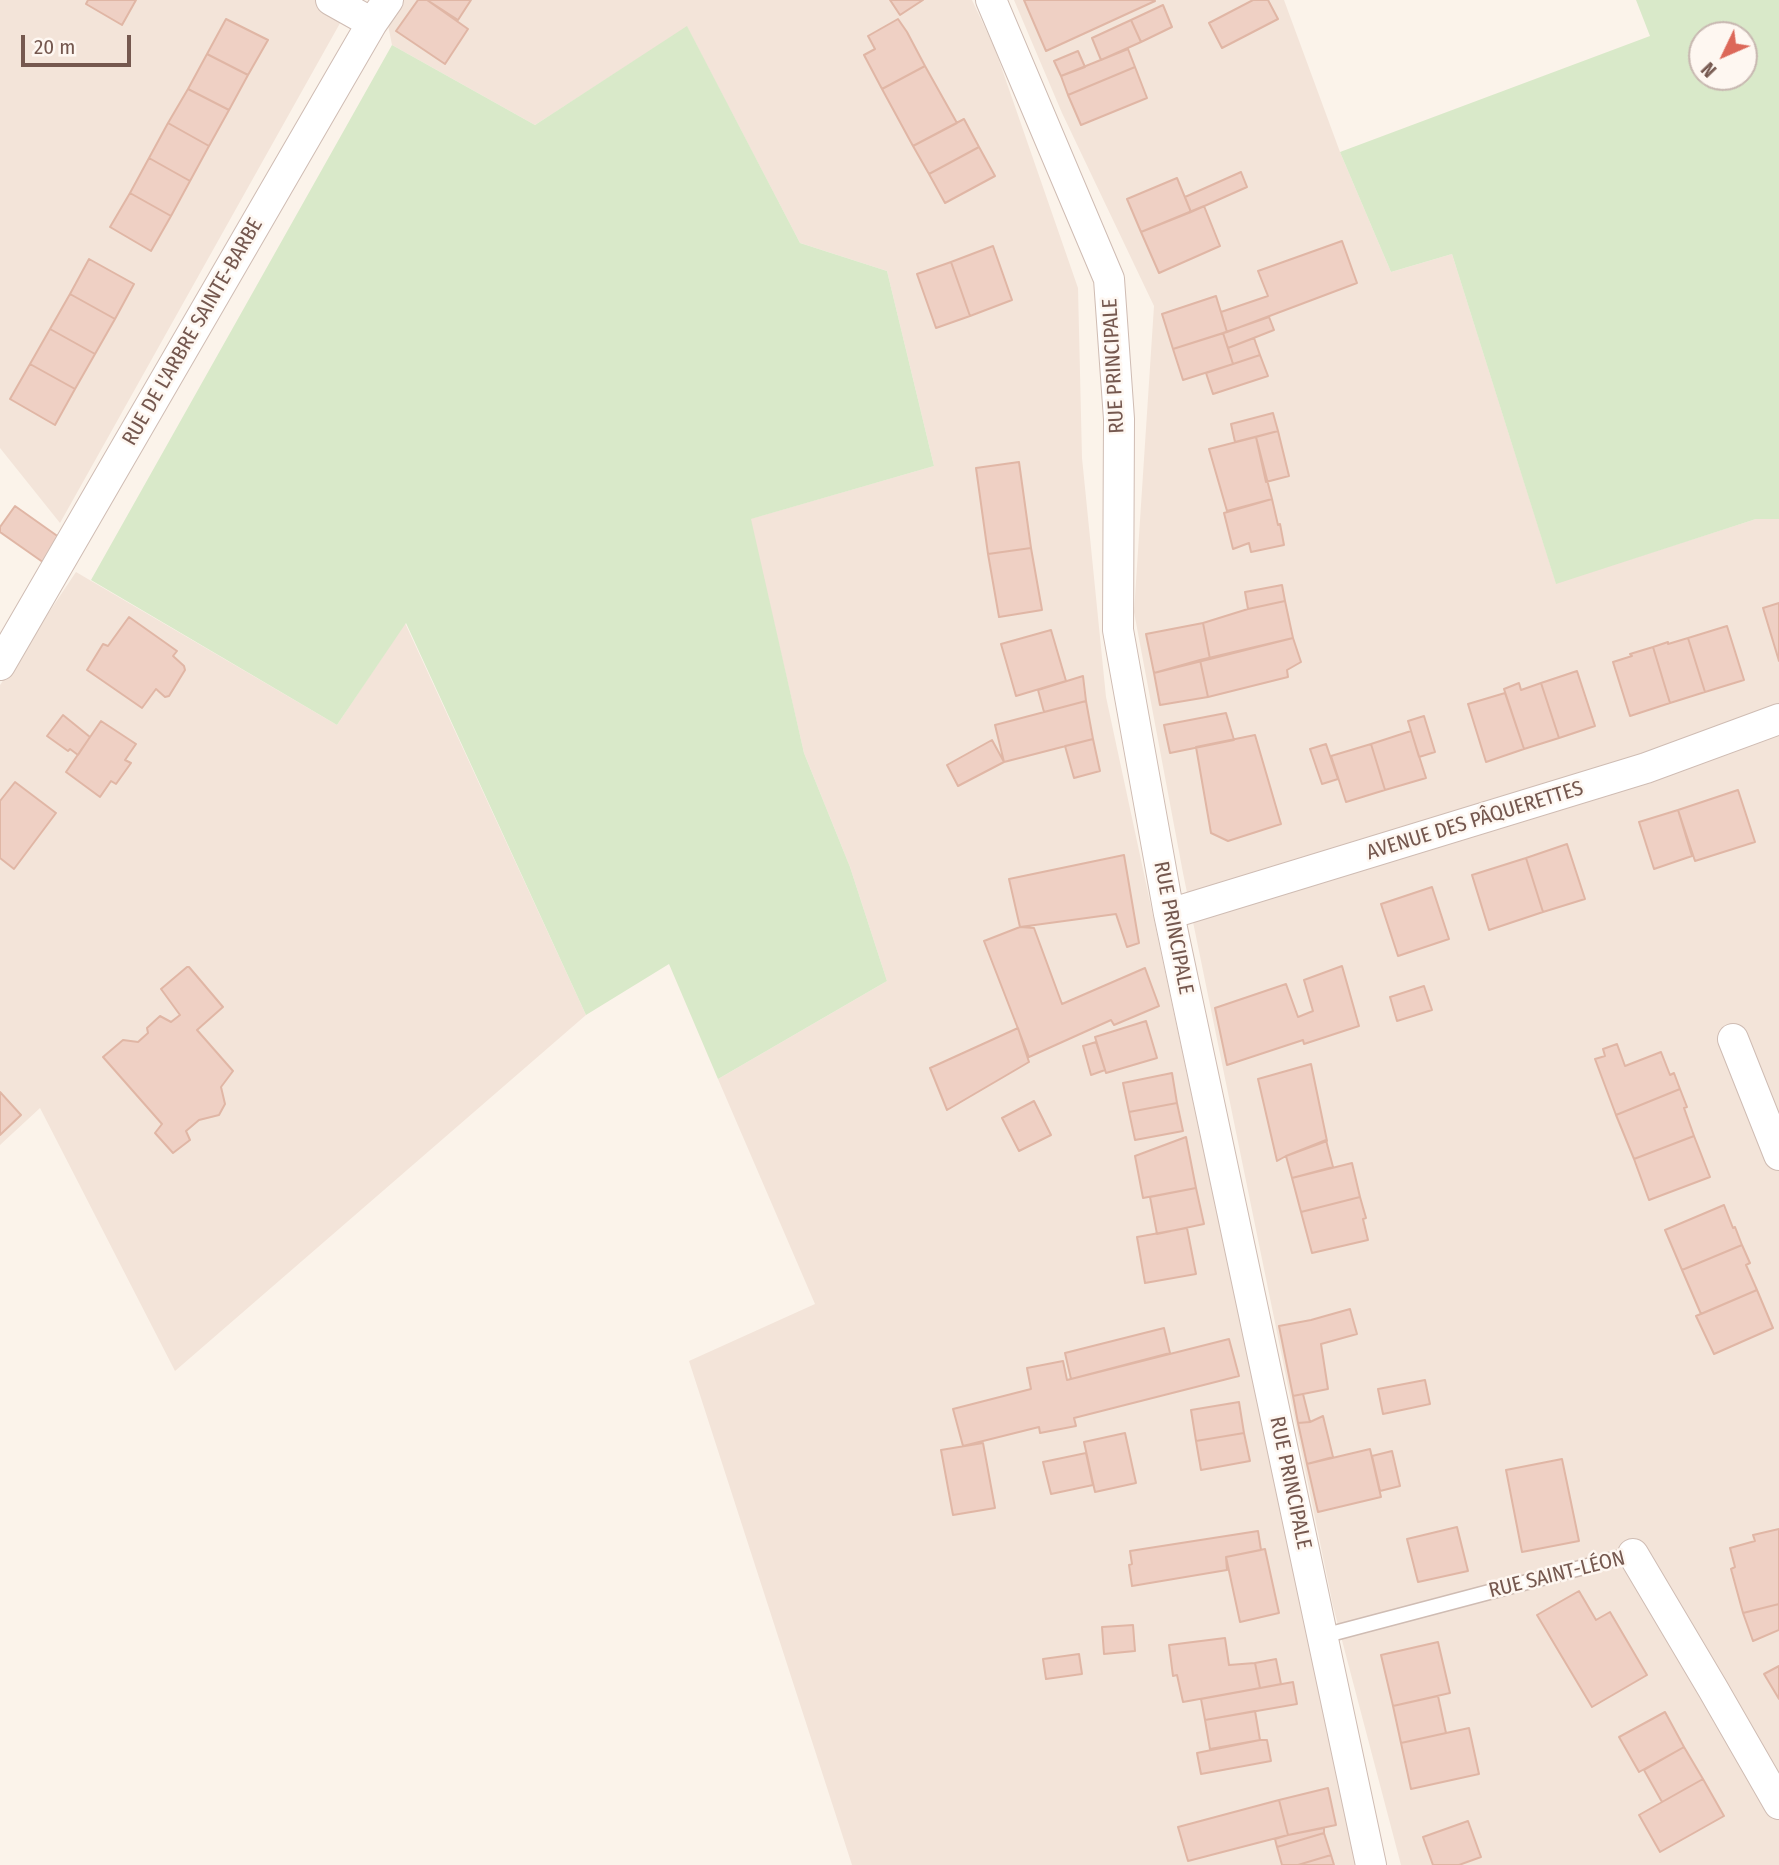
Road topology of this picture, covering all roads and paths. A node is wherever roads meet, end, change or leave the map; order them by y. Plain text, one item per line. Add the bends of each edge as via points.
1 (331, 0) edge
2 (990, 0) edge
3 (380, 11) edge
4 (0, 665) edge
5 (1779, 719) edge
6 (1169, 914) junction
7 (1733, 1039) dead end
8 (1779, 1155) edge
9 (1633, 1555) joint
10 (1323, 1636) junction
11 (1779, 1804) edge
12 (1371, 1865) edge

1 - 3 street
2 - 6 street, RUE PRINCIPALE via 1109,279 1119,419 1118,630
3 - 4 street, RUE DE L'ARBRE SAINTE-BARBE
5 - 6 street, AVENUE DES PÂQUERETTES via 1646,768
6 - 10 street, RUE PRINCIPALE
7 - 8 street
9 - 10 lane, RUE SAINT-LÉON
9 - 11 street, RUE SAINT-LÉON
10 - 12 street, RUE PRINCIPALE

